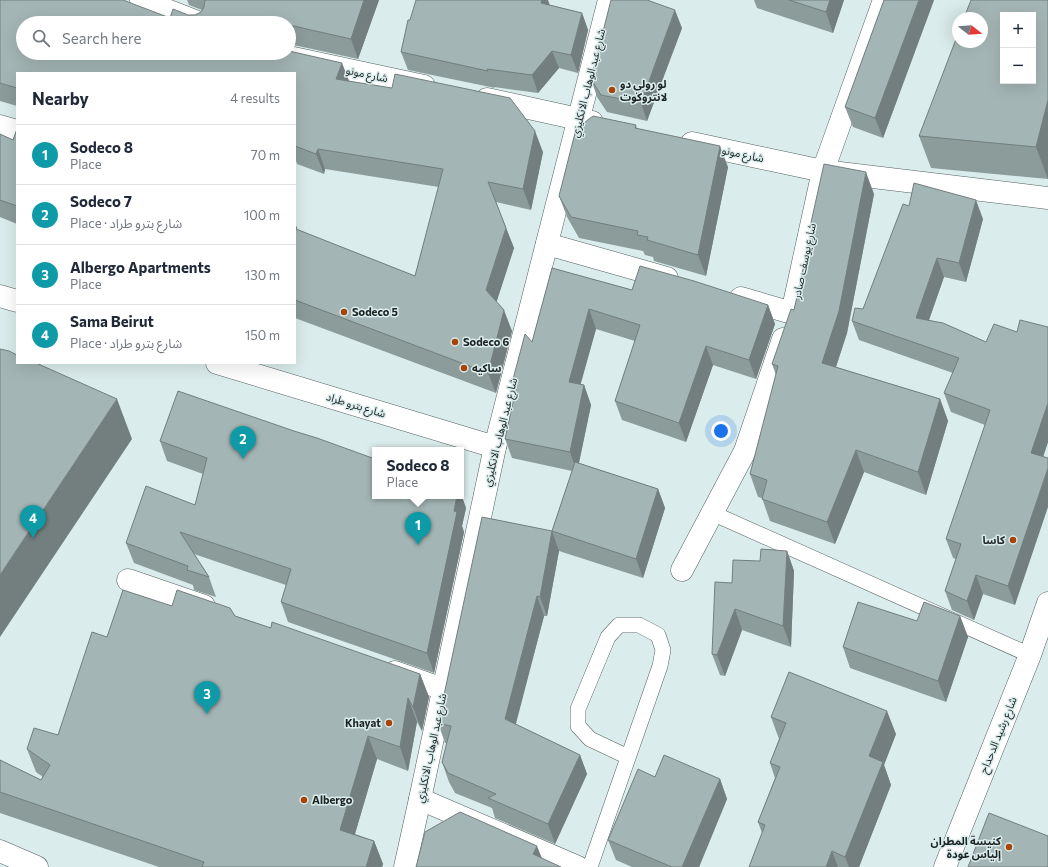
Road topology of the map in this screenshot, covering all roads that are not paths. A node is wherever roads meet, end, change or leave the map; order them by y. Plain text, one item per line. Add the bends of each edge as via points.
1 (140, 0) edge
2 (609, 0) edge
3 (884, 0) edge
4 (182, 16) edge
5 (296, 59) edge
6 (447, 91) edge
7 (470, 96) edge
8 (579, 119) junction
9 (609, 125) edge
10 (0, 126) edge
11 (16, 131) edge
12 (670, 138) edge
13 (823, 171) junction
14 (1048, 198) edge
15 (547, 244) junction
16 (685, 283) edge
17 (724, 294) edge
18 (0, 296) edge
19 (16, 302) edge
20 (792, 313) junction
21 (220, 364) edge
22 (495, 447) junction
23 (712, 513) junction
24 (682, 570) dead end
25 (128, 580) dead end
26 (1048, 603) edge
27 (226, 614) edge
28 (1030, 655) junction
29 (376, 666) edge
30 (443, 689) junction
31 (628, 757) junction
32 (420, 799) junction
33 (0, 851) edge
34 (37, 867) edge
35 (405, 867) edge
36 (578, 867) edge
37 (590, 867) edge
38 (945, 867) edge

1 - 4 street
2 - 8 street, شارع عبد الوهاب الانكليزي
3 - 13 street, شارع يوسف صادر
5 - 6 street, شارع مونو
7 - 8 street
8 - 9 street
8 - 15 street, شارع عبد الوهاب الانكليزي
10 - 11 street
12 - 13 street, شارع مونو
13 - 14 street, شارع مونو
13 - 20 street, شارع يوسف صادر
15 - 16 street
15 - 22 street, شارع عبد الوهاب الانكليزي
17 - 20 street, شارع يوسف صادر
18 - 19 street
20 - 23 street via 745,451
21 - 22 street, شارع بترو طراد
22 - 30 street, شارع عبد الوهاب الانكليزي
23 - 24 street
23 - 28 lane
25 - 27 street
26 - 28 street, شارع رشيد الدحداح
28 - 38 street, شارع رشيد الدحداح
29 - 30 street
30 - 32 street, شارع عبد الوهاب الانكليزي
31 - 31 lane via 590,739 578,726 578,709 608,637 619,625 640,625 658,635 663,650 660,666
31 - 37 lane
32 - 35 street, شارع عبد الوهاب الانكليزي
32 - 36 street
33 - 34 street

